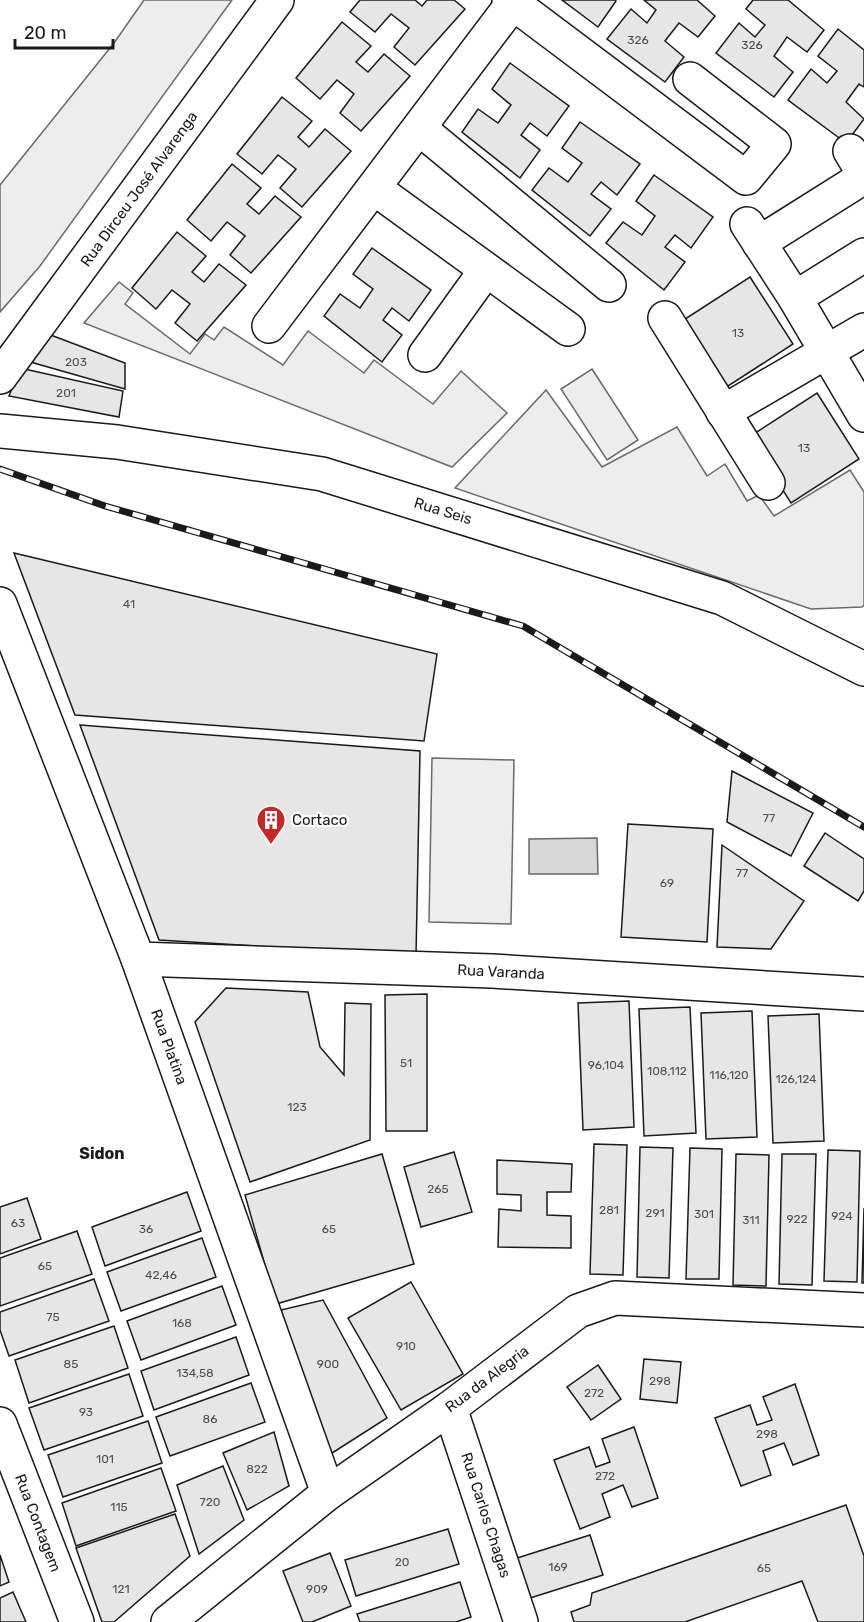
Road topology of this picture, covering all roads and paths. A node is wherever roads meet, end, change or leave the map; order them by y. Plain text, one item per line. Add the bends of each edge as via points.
1 (278, 0) edge
2 (511, 2) edge
3 (690, 79) dead end
4 (419, 128) junction
5 (859, 167) edge
6 (374, 188) junction
7 (864, 255) edge
8 (486, 270) junction
9 (609, 285) dead end
10 (795, 298) junction
11 (665, 318) dead end
12 (270, 326) dead end
13 (568, 329) dead end
14 (864, 330) edge
15 (826, 351) junction
16 (425, 355) dead end
17 (0, 377) edge
18 (723, 412) junction
19 (864, 415) edge
20 (0, 431) edge
21 (768, 483) dead end
22 (0, 603) edge
23 (864, 669) edge
24 (138, 959) junction
25 (864, 994) edge
26 (864, 1310) edge
27 (450, 1408) junction
28 (0, 1424) edge
29 (328, 1493) junction
30 (77, 1622) edge
31 (168, 1622) edge
32 (522, 1622) edge

1 - 17 street, Rua Dirceu José Alvarenga
2 - 3 street via 746,178 774,144
2 - 4 street
4 - 6 street
4 - 9 street
5 - 10 street via 753,234
6 - 8 street
6 - 12 street
7 - 10 street
8 - 13 street
8 - 16 street
10 - 15 street
11 - 18 street
14 - 15 street
15 - 18 street
15 - 19 street
18 - 21 street
20 - 23 street, Rua Seis via 117,441 322,474 722,598
22 - 24 street, Rua Platina
24 - 25 street, Rua Varanda via 492,971
24 - 29 street, Rua Platina
26 - 27 street, Rua da Alegria via 615,1298 578,1311
27 - 29 street, Rua da Alegria
27 - 32 street, Rua Carlos Chagas
28 - 30 street, Rua Contagem
29 - 31 street, Rua da Alegria

